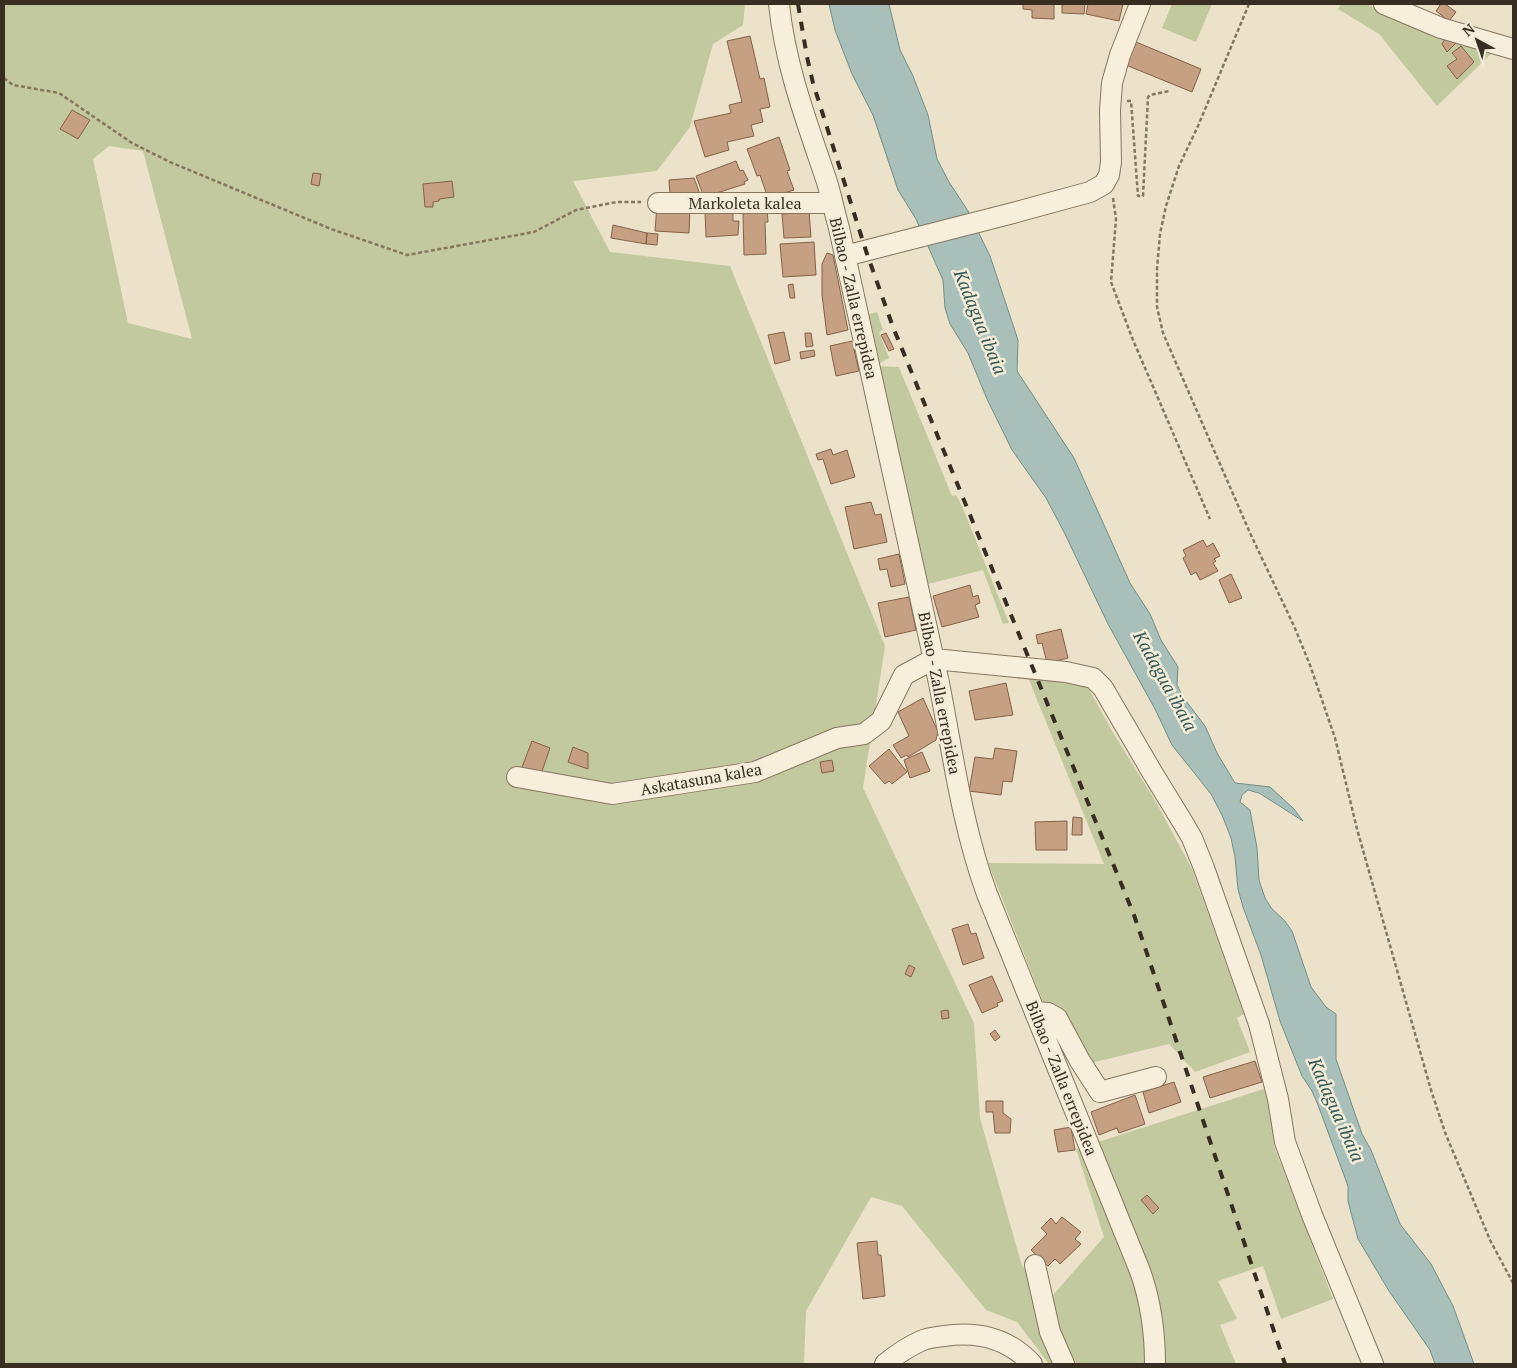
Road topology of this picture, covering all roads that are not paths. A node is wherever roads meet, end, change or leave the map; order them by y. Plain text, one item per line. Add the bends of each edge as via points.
1 (779, 4) edge
2 (1140, 4) edge
3 (1384, 4) edge
4 (1513, 49) edge
5 (658, 203) road end
6 (832, 203) junction
7 (845, 256) junction
8 (934, 659) junction
9 (517, 777) dead end
10 (1035, 1012) junction
11 (1156, 1077) dead end
12 (1035, 1264) dead end
13 (885, 1364) edge
14 (1032, 1364) edge
15 (1064, 1364) edge
16 (1155, 1364) edge
17 (1373, 1364) edge

1 - 6 street, Bilbao - Zalla errepidea via 792,77
2 - 7 street via 1112,83 1111,162 1104,184 1090,192
3 - 4 street via 1441,28
5 - 6 street, Markoleta kalea
6 - 7 street, Bilbao - Zalla errepidea
7 - 8 street, Bilbao - Zalla errepidea
8 - 9 street, Askatasuna kalea via 904,675 881,721 864,734 837,738 755,772 612,794
8 - 10 street, Bilbao - Zalla errepidea via 972,852
8 - 17 street via 1066,672 1093,678 1104,688 1192,838 1204,868 1259,1024 1285,1142
10 - 11 street via 1057,1018 1100,1092
10 - 16 street, Bilbao - Zalla errepidea via 1130,1242 1153,1321
12 - 15 street via 1050,1332
13 - 14 street via 923,1340 978,1334 1008,1344

